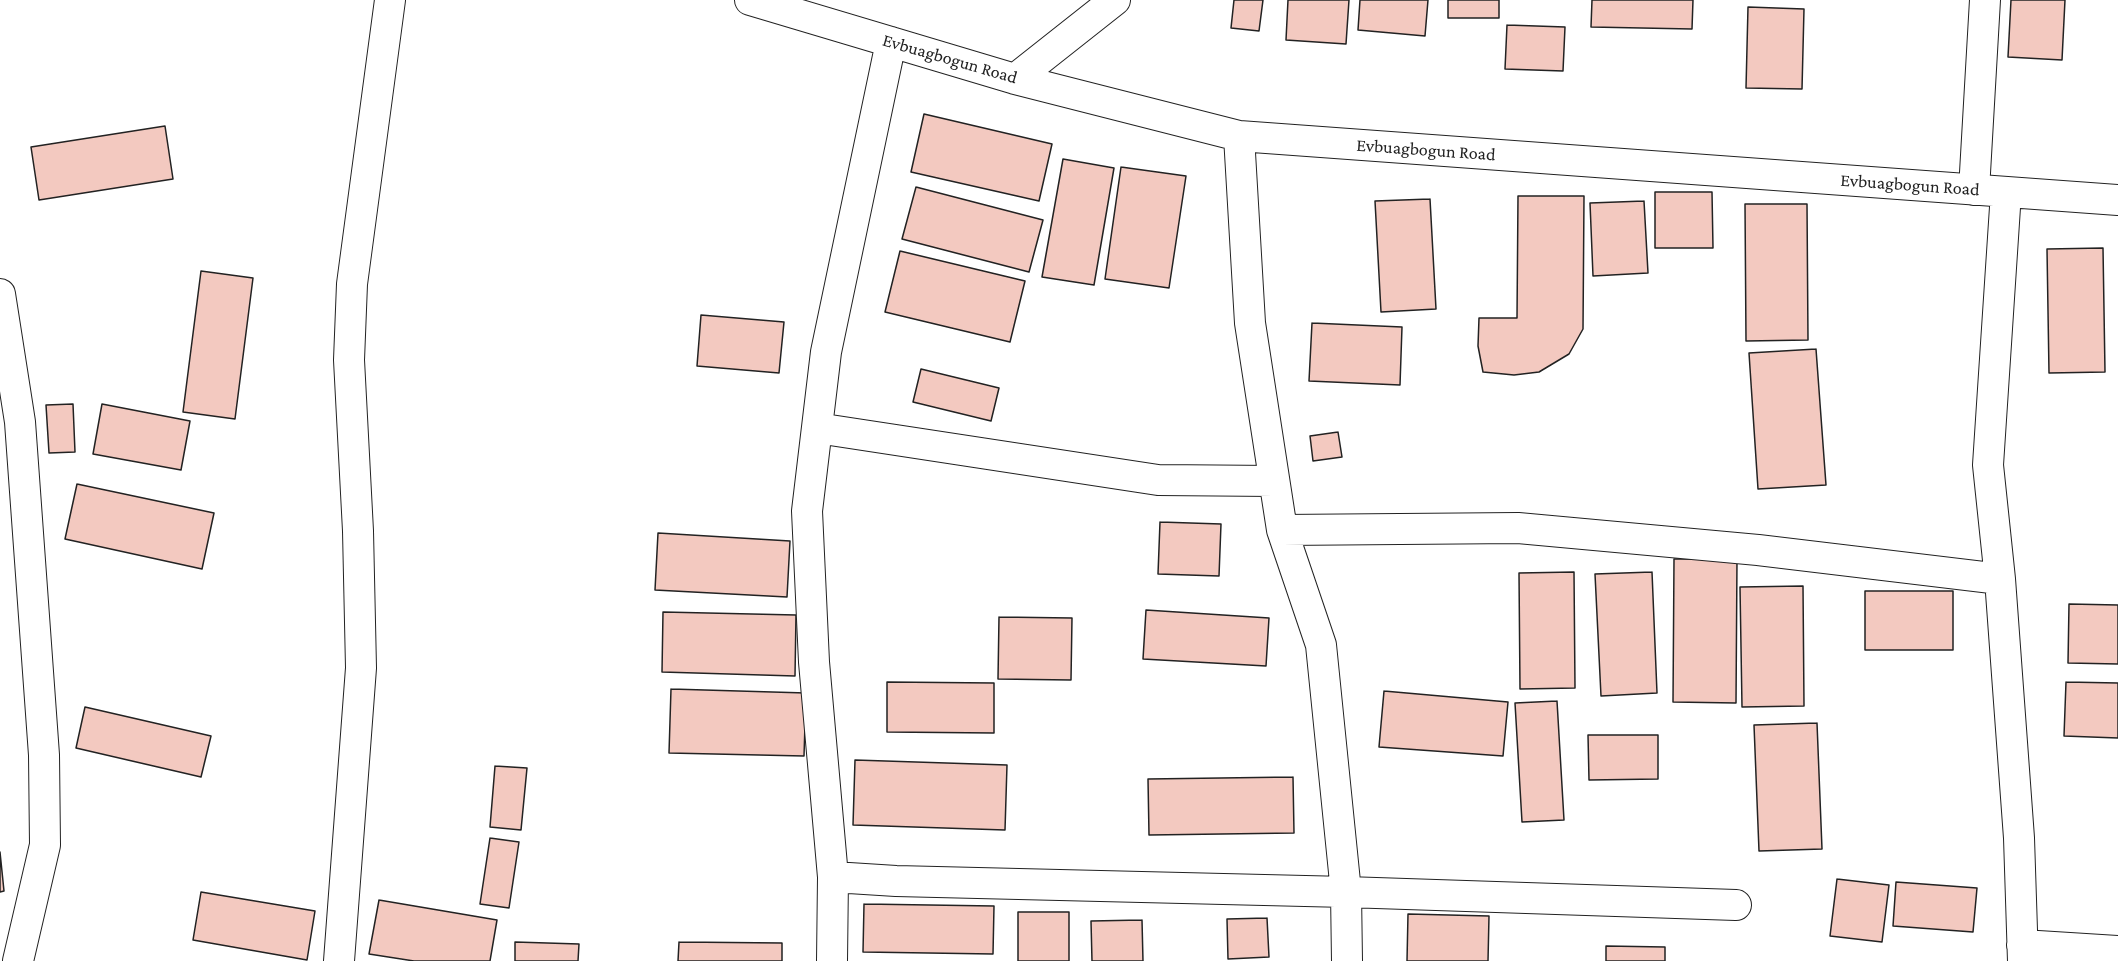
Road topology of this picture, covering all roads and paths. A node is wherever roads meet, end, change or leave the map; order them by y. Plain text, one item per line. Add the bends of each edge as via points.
1 (390, 0) edge
2 (750, 0) edge
3 (1115, 0) edge
4 (1985, 0) edge
5 (891, 42) junction
6 (1014, 79) junction
7 (1239, 136) junction
8 (1974, 190) junction
9 (2006, 192) junction
10 (2118, 200) edge
11 (0, 294) edge
12 (10, 423) edge
13 (817, 428) junction
14 (1274, 481) junction
15 (1282, 530) junction
16 (2000, 579) junction
17 (833, 877) junction
18 (1346, 892) junction
19 (1736, 905) dead end
20 (2118, 951) edge
21 (2023, 953) edge
22 (18, 961) edge
23 (339, 961) edge
24 (832, 961) edge
25 (1347, 961) edge

1 - 23 street via 352,284 349,360 361,668
2 - 5 street, Evbuagbogun Road
3 - 6 street
4 - 8 street
5 - 6 street, Evbuagbogun Road
5 - 13 street via 826,352
6 - 7 street, Evbuagbogun Road
7 - 8 street, Evbuagbogun Road
7 - 14 street via 1250,323
8 - 9 street, Evbuagbogun Road
9 - 10 street, Evbuagbogun Road
9 - 16 street via 1988,465
11 - 12 street
12 - 22 street via 44,755 45,845
13 - 14 street via 1158,480
13 - 17 street via 807,511 814,662
14 - 15 street
15 - 16 street via 1518,528 1758,550
15 - 18 street via 1320,645
16 - 21 street via 2019,838
17 - 18 street
17 - 24 street
18 - 19 street
18 - 25 street
20 - 21 street

